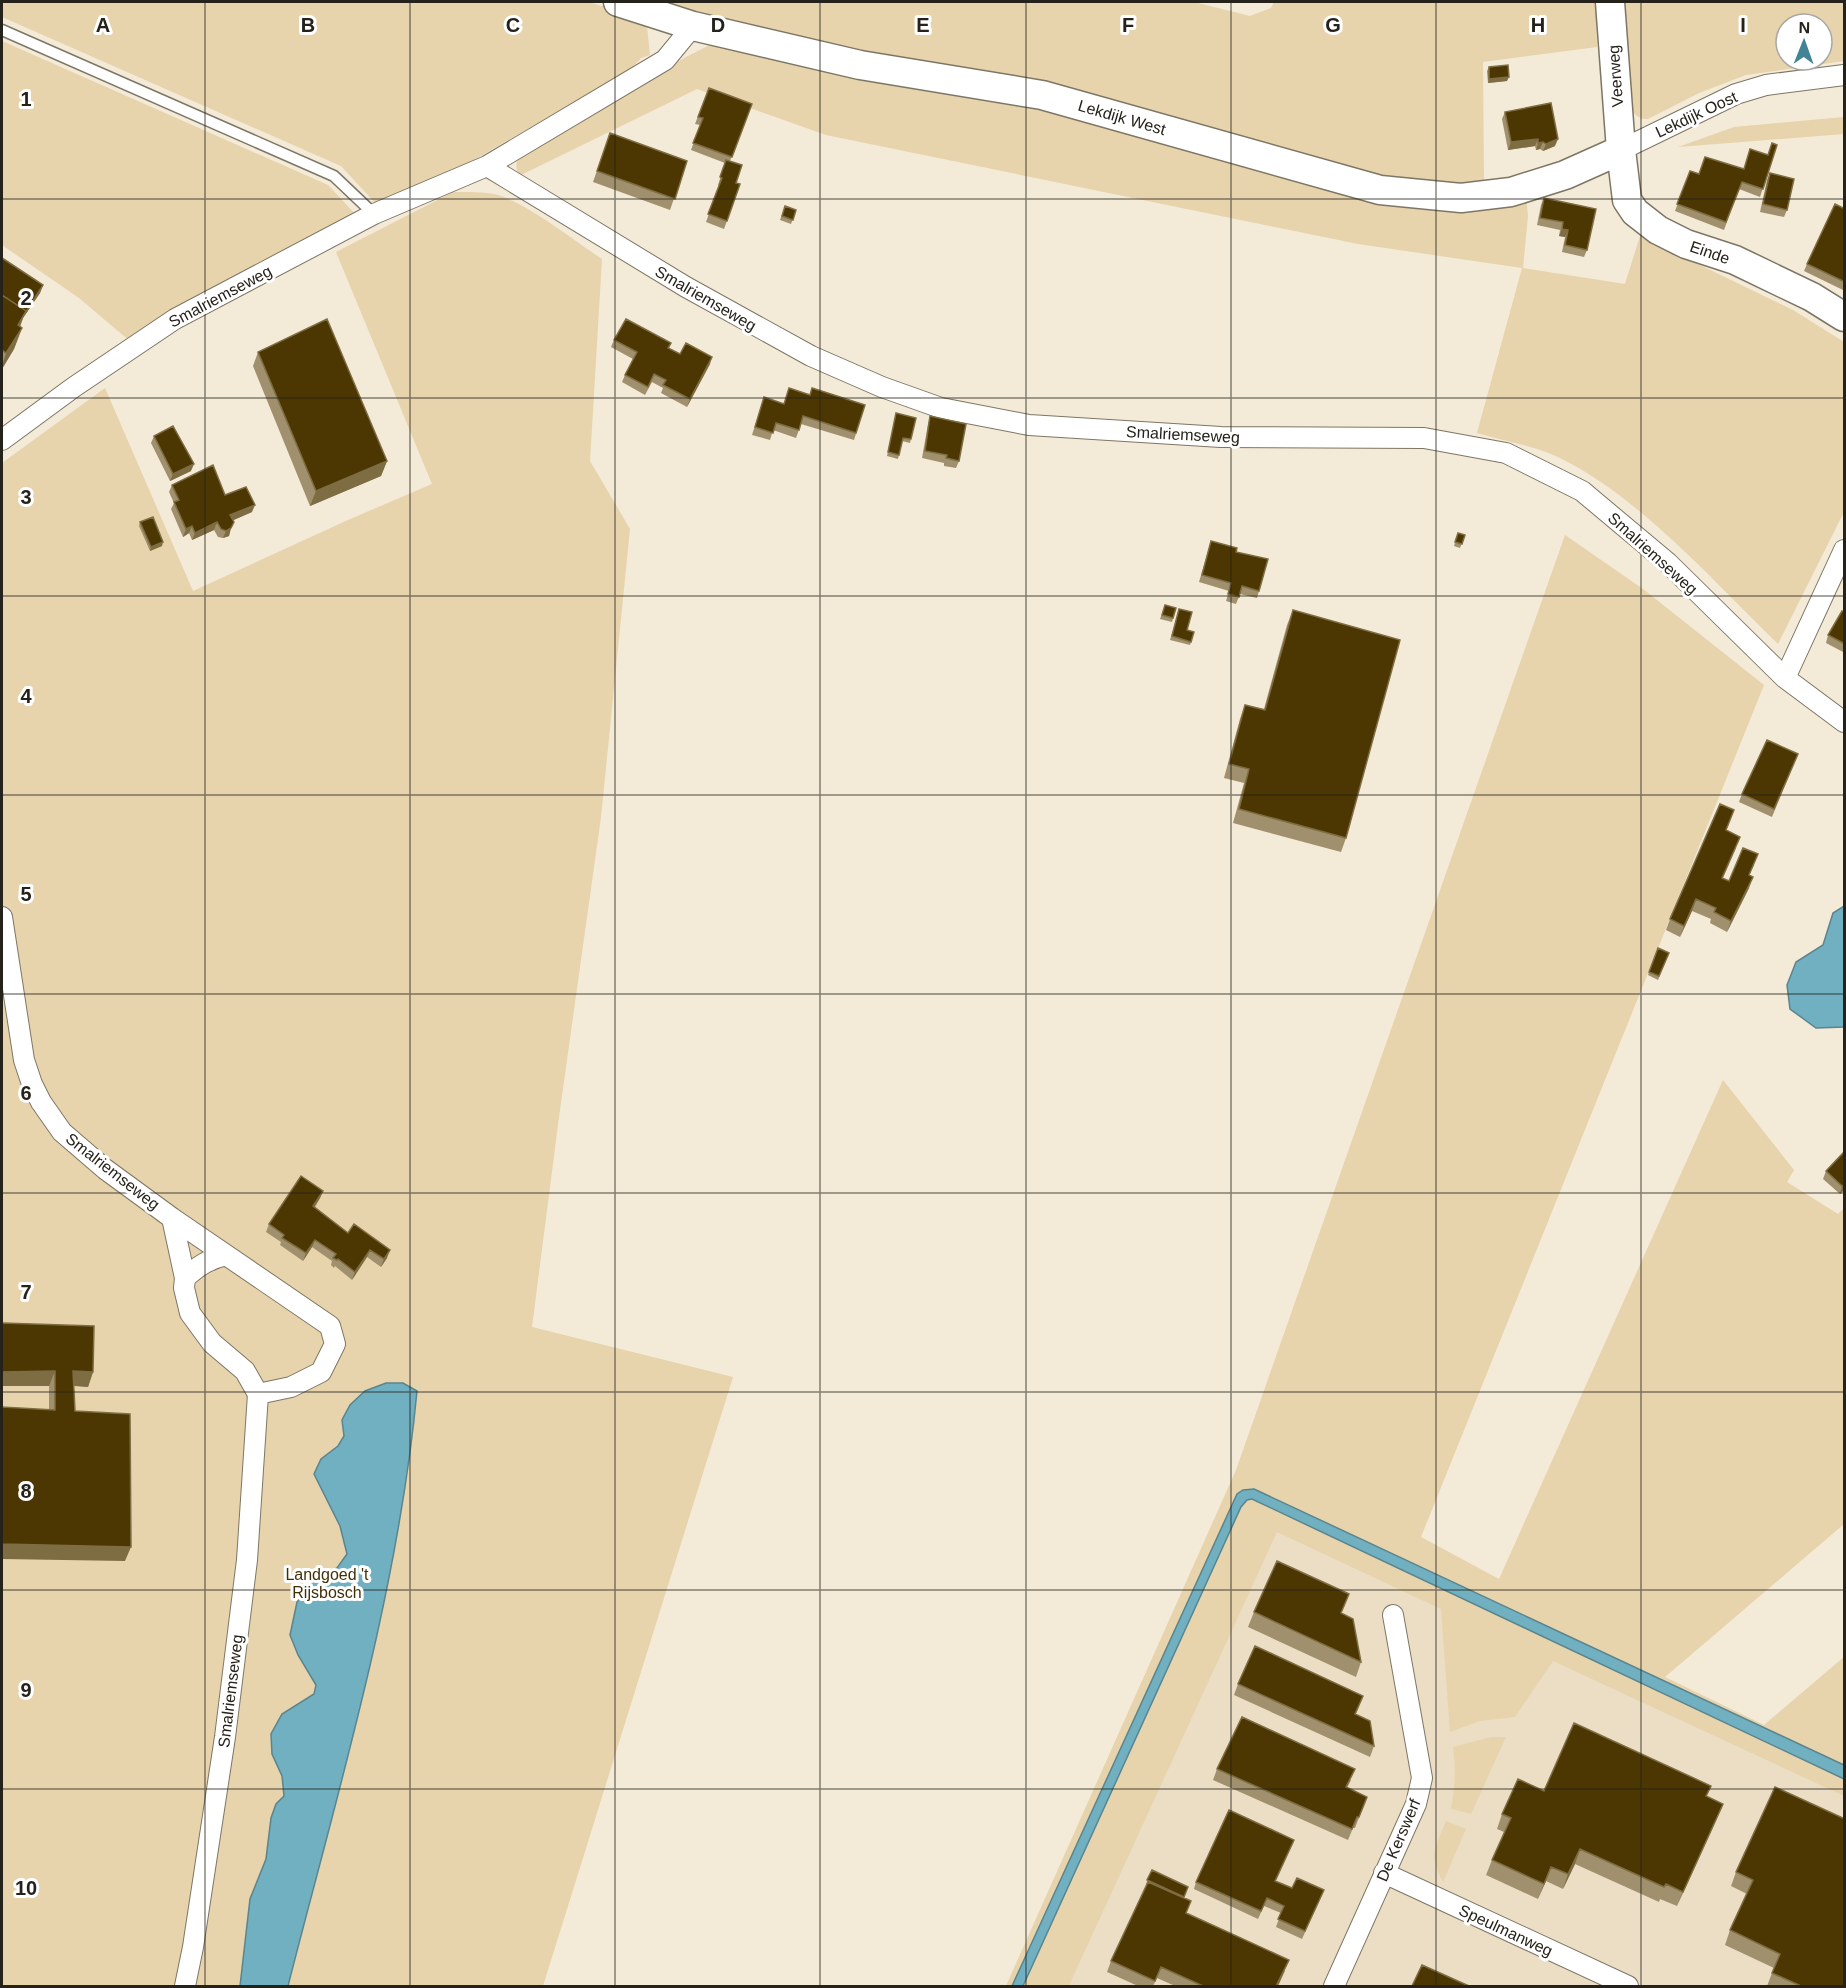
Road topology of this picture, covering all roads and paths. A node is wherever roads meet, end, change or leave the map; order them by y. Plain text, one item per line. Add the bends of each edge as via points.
1 (618, 2) edge
2 (1610, 2) edge
3 (693, 26) junction
4 (2, 30) edge
5 (1845, 75) edge
6 (1621, 150) junction
7 (487, 166) junction
8 (374, 214) junction
9 (1845, 317) edge
10 (2, 440) edge
11 (1845, 550) edge
12 (1785, 678) junction
13 (1845, 722) edge
14 (2, 917) edge
15 (172, 1218) junction
16 (226, 1255) junction
17 (185, 1278) junction
18 (258, 1394) junction
19 (1393, 1615) dead end
20 (1384, 1873) junction
21 (185, 1986) edge
22 (1334, 1986) edge
23 (1628, 1986) edge

1 - 3 street, Lekdijk West
2 - 6 street, Veerweg
3 - 6 street, Lekdijk West via 860,65 1042,95 1380,190 1461,198 1511,192 1566,175
3 - 7 street, Smalriemseweg via 665,60
4 - 8 lane via 334,176
5 - 6 street, Lekdijk Oost via 1736,94
6 - 9 street, Einde via 1627,200 1635,212 1658,230 1735,260
7 - 8 street, Smalriemseweg
7 - 12 street, Smalriemseweg via 676,281 811,356 941,408 1029,425 1221,437 1424,438 1506,453 1582,491 1668,563
8 - 10 street, Smalriemseweg via 175,319
11 - 12 street
12 - 13 street, Smalriemseweg
14 - 15 street, Smalriemseweg via 24,1060 42,1102 62,1132
15 - 16 street, Smalriemseweg
15 - 17 street, Smalriemseweg
16 - 17 street via 210,1259
16 - 18 street, Smalriemseweg via 330,1326 333,1335 334,1344 321,1372 291,1388
17 - 18 street, Smalriemseweg via 190,1313 212,1343 244,1371
18 - 21 street, Smalriemseweg via 247,1560 225,1737
19 - 20 street, De Kerswerf via 1422,1778 1416,1804
20 - 22 street, De Kerswerf
20 - 23 street, Speulmanweg

